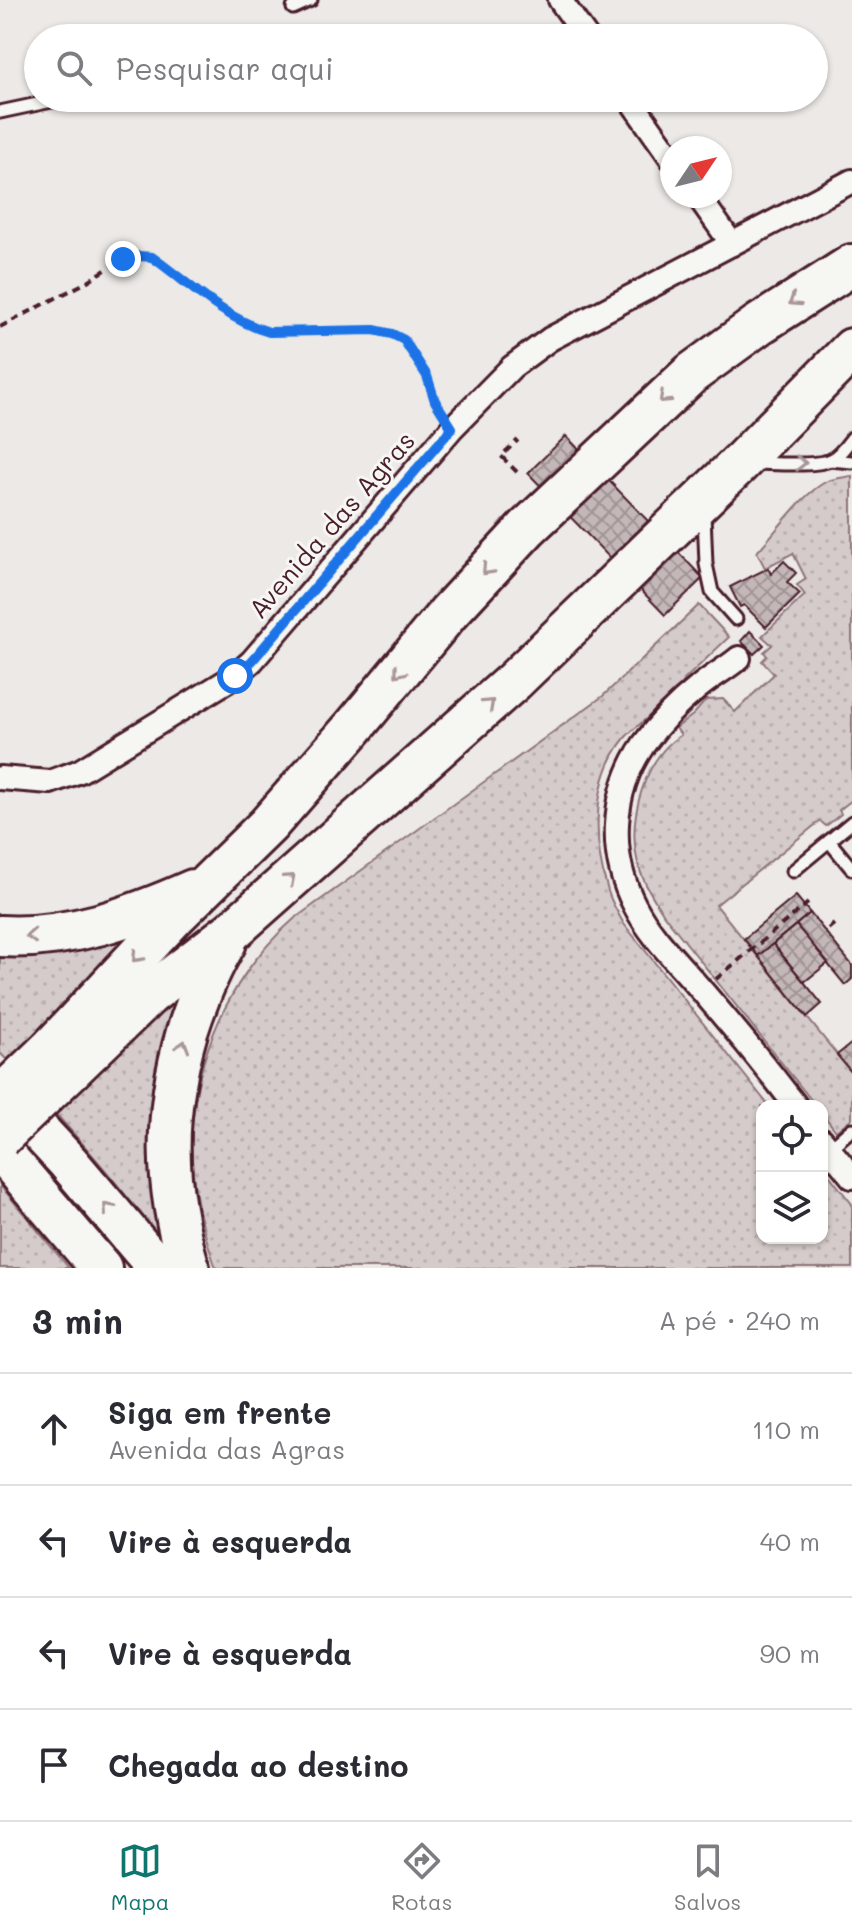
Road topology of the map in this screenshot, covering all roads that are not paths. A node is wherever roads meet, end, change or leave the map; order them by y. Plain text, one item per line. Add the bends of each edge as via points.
1 (311, 0) edge
2 (560, 0) edge
3 (293, 8) dead end
4 (577, 24) edge
5 (24, 107) edge
6 (0, 112) edge
7 (639, 112) edge
8 (660, 142) edge
9 (852, 181) edge
10 (706, 208) edge
11 (732, 244) junction
12 (852, 265) edge
13 (852, 349) edge
14 (852, 438) edge
15 (830, 460) junction
16 (852, 462) edge
17 (740, 463) junction
18 (705, 497) junction
19 (736, 619) dead end
20 (739, 658) dead end
21 (0, 778) edge
22 (852, 822) edge
23 (829, 841) junction
24 (852, 869) edge
25 (793, 871) dead end
26 (211, 881) junction
27 (232, 931) junction
28 (0, 936) edge
29 (62, 1058) junction
30 (0, 1089) edge
31 (0, 1097) edge
32 (791, 1100) edge
33 (852, 1129) edge
34 (0, 1138) edge
35 (828, 1142) edge
36 (828, 1148) edge
37 (0, 1150) edge
38 (852, 1177) edge
39 (99, 1266) edge
40 (158, 1268) edge
41 (189, 1268) edge

1 - 3 lane
2 - 4 street
5 - 6 lane
7 - 8 street
9 - 11 street, Avenida das Agras
10 - 11 street
11 - 21 street, Avenida das Agras via 550,339 512,367 235,676 80,771 50,782
12 -> 26 highway via 711,358 564,492 468,591 279,813
13 - 17 highway
14 - 15 lane
15 - 16 lane
17 -> 15 lane
17 - 18 highway
18 - 19 lane via 704,542 712,592
27 -> 18 highway via 486,707
20 - 32 street via 697,688 645,743 621,793 616,837 635,907
22 - 23 lane
23 - 24 lane
23 - 25 lane
26 -> 28 highway via 90,928
26 -> 29 highway via 175,916
27 - 29 highway
41 -> 27 highway via 169,1163 172,1096 197,1001
29 - 31 highway, bridge
29 - 34 highway, bridge
40 -> 30 highway
33 - 35 lane
36 - 38 street
37 - 39 highway

